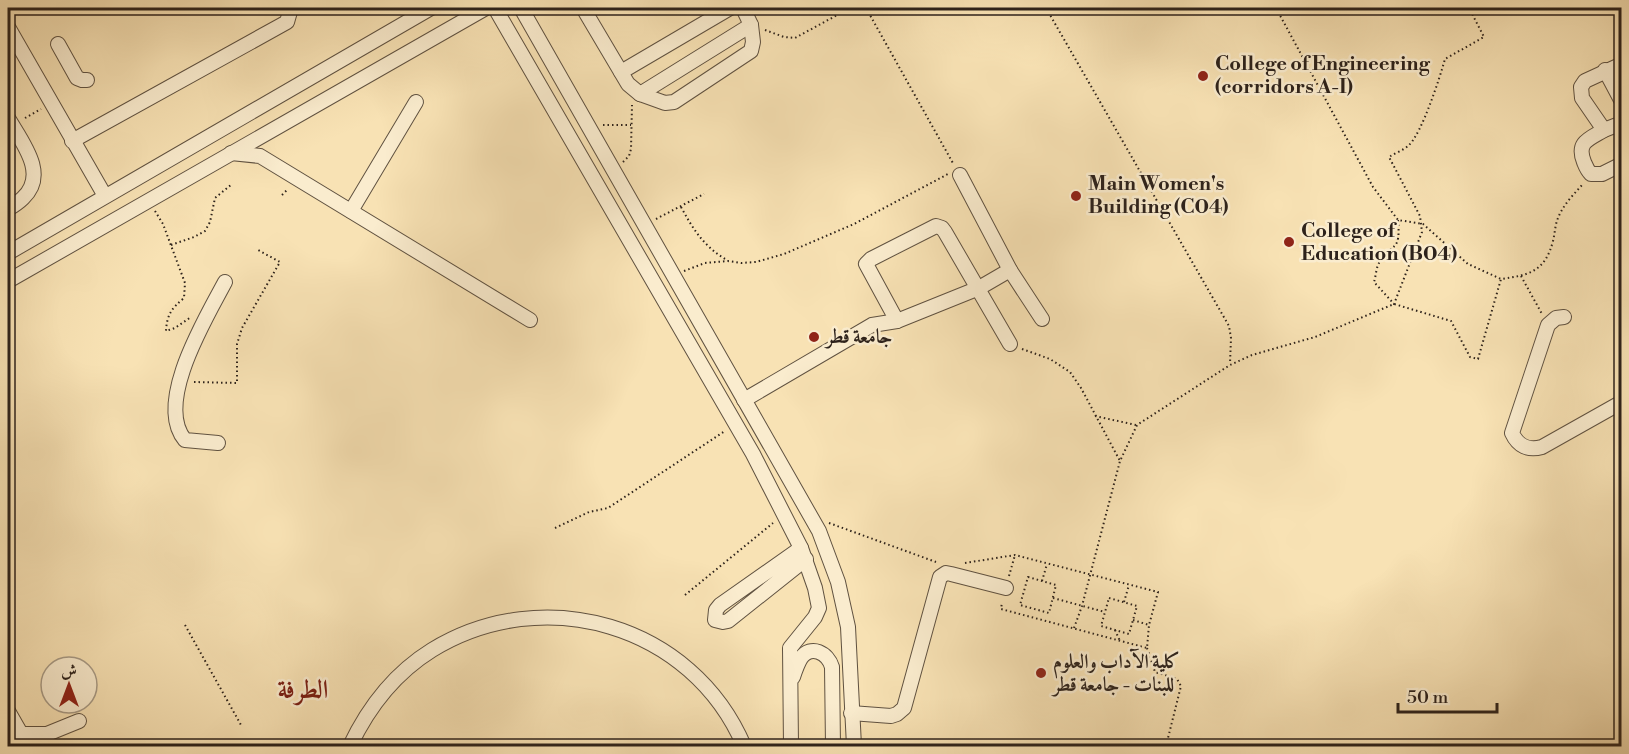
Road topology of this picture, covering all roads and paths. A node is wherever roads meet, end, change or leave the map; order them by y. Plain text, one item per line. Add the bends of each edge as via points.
1 (291, 8) edge
2 (431, 8) edge
3 (486, 8) edge
4 (495, 8) edge
5 (521, 8) edge
6 (583, 8) edge
7 (730, 8) edge
8 (743, 8) edge
9 (850, 8) edge
10 (866, 8) edge
11 (1046, 8) edge
12 (1276, 8) edge
13 (1469, 8) edge
14 (408, 13) edge
15 (751, 25) junction
16 (8, 27) edge
17 (58, 45) dead end
18 (1622, 64) edge
19 (1605, 70) junction
20 (621, 72) junction
21 (87, 80) dead end
22 (300, 83) junction
23 (637, 91) junction
24 (416, 102) dead end
25 (1622, 102) edge
26 (52, 104) junction
27 (313, 106) junction
28 (10, 121) edge
29 (1622, 123) edge
30 (631, 125) junction
31 (1604, 130) junction
32 (592, 132) junction
33 (72, 141) junction
34 (231, 153) junction
35 (1622, 164) edge
36 (613, 168) junction
37 (1591, 174) junction
38 (960, 175) dead end
39 (232, 184) dead end
40 (110, 194) junction
41 (704, 195) dead end
42 (148, 200) junction
43 (92, 204) junction
44 (681, 207) junction
45 (8, 209) edge
46 (351, 211) junction
47 (126, 213) junction
48 (1398, 220) junction
49 (1423, 224) junction
50 (104, 225) junction
51 (645, 225) junction
52 (171, 245) junction
53 (258, 250) dead end
54 (8, 252) edge
55 (728, 261) junction
56 (1010, 270) junction
57 (673, 275) junction
58 (1521, 276) junction
59 (1501, 279) junction
60 (8, 281) edge
61 (225, 282) dead end
62 (979, 288) junction
63 (1394, 304) junction
64 (211, 309) junction
65 (1564, 317) dead end
66 (1042, 319) dead end
67 (530, 320) dead end
68 (897, 321) junction
69 (1548, 325) junction
70 (1010, 344) joint
71 (1230, 365) junction
72 (180, 382) junction
73 (744, 400) junction
74 (1622, 402) edge
75 (1095, 416) junction
76 (735, 424) junction
77 (1137, 425) junction
78 (218, 443) dead end
79 (771, 445) junction
80 (753, 454) junction
81 (1120, 461) junction
82 (785, 514) junction
83 (809, 515) junction
84 (555, 528) dead end
85 (803, 553) junction
86 (1015, 555) junction
87 (936, 562) dead end
88 (958, 564) dead end
89 (1047, 564) junction
90 (1090, 575) junction
91 (1042, 581) junction
92 (1129, 585) junction
93 (1006, 588) junction
94 (685, 595) dead end
95 (1053, 598) junction
96 (1124, 603) junction
97 (1082, 606) junction
98 (1035, 609) junction
99 (1105, 612) junction
100 (1033, 618) junction
101 (1133, 620) junction
102 (185, 625) dead end
103 (1149, 625) junction
104 (1074, 628) junction
105 (1115, 630) junction
106 (1120, 641) junction
107 (1147, 648) junction
108 (790, 683) junction
109 (8, 711) edge
110 (851, 712) junction
111 (79, 721) dead end
112 (241, 725) dead end
113 (21, 734) junction
114 (28, 747) edge
115 (350, 747) edge
116 (744, 747) edge
117 (791, 747) edge
118 (833, 747) edge
119 (854, 747) edge
120 (1166, 747) edge

1 - 33 street via 287,22
2 - 14 street
3 - 27 street
4 - 76 street
5 - 32 street
6 - 20 street
7 - 20 street
8 - 15 street
9 - 15 path via 795,38 784,38
10 - 55 path via 956,169 854,224 784,254 756,262
11 - 71 path via 1229,326
12 - 48 path via 1373,187
13 - 49 path via 1484,38 1445,59 1415,135 1409,145 1389,157
14 - 22 street
15 - 23 street
15 - 23 street via 751,51 674,102 665,103
16 - 26 street
17 - 21 street via 76,78
18 - 19 street
19 - 25 street
19 - 31 street via 1581,87 1582,98
20 - 23 street
22 - 27 street
22 - 40 street
23 - 30 path
24 - 46 street
26 - 28 path
26 - 33 street
27 - 34 street
28 - 45 street via 34,165 35,181 24,198
29 - 31 street
30 - 32 path via 602,125
30 - 36 path via 629,156
31 - 37 street via 1581,147
32 - 36 street
33 - 40 street
34 - 42 street
34 - 46 street via 260,156
35 - 37 street via 1602,174
36 - 51 street
37 - 58 path via 1558,218 1544,260 1532,273
38 - 56 street
39 - 52 path via 215,198 205,231
40 - 43 street
40 - 47 street
41 - 44 path
42 - 47 street
42 - 52 path
43 - 50 street
43 - 54 street
44 - 51 path
44 - 55 path via 696,235
46 - 67 street
47 - 50 street
48 - 49 path
48 - 63 path via 1399,238 1379,263 1374,282
49 - 59 path via 1468,264
49 - 63 path
50 - 60 street
51 - 57 street
52 - 64 path via 185,291 184,298 167,317 166,331
53 - 72 path via 280,262 242,328 237,344 237,383
55 - 57 path via 705,263
56 - 62 street
56 - 66 street
57 - 73 street
58 - 59 path
58 - 69 path
59 - 63 path via 1478,359 1470,357 1451,321
61 - 64 street
62 - 68 street
62 - 68 street via 945,232 936,226 866,264
62 - 70 street
63 - 71 path via 1315,337
64 - 72 street
65 - 69 street
68 - 73 street via 872,325
69 - 74 street via 1512,434 1515,440 1527,448 1542,447
70 - 75 path via 1050,359 1070,372
71 - 77 path
72 - 78 street via 175,418 179,433 185,440
73 - 79 street
75 - 77 path
75 - 81 path
76 - 80 street
76 - 84 path via 608,508
77 - 81 path
79 - 80 street
79 - 83 street
80 - 82 street
81 - 90 path
82 - 85 street
82 - 94 path
83 - 87 path
83 - 110 street via 819,531 843,599 848,627
85 - 85 street via 720,605 715,620 728,621
85 - 108 street via 819,608 790,648
86 - 88 path
86 - 89 path
86 - 93 path
89 - 90 path
89 - 91 path
90 - 92 path
90 - 97 path
91 - 95 path via 1056,585
91 - 98 path via 1028,577 1020,605
92 - 96 path
92 - 103 path via 1158,592
93 - 100 path via 1001,609
93 - 110 street via 946,573 940,577 904,708 891,716
95 - 97 path
95 - 98 path via 1049,613
96 - 99 path via 1109,598
96 - 101 path via 1137,606
97 - 99 path
97 - 104 path
98 - 100 path
99 - 105 path via 1101,626
100 - 104 path
101 - 103 path
101 - 105 path via 1130,634
102 - 112 path
103 - 107 path
104 - 106 path
105 - 106 path
106 - 107 path
107 - 120 path via 1155,672 1177,679 1182,686
108 - 117 street
108 - 118 street via 804,655 813,651 828,657
109 - 113 street
110 - 119 street
111 - 113 street via 47,734
113 - 114 street
115 - 116 street via 383,693 430,651 487,626 547,617 607,626 662,650 708,690 732,722

